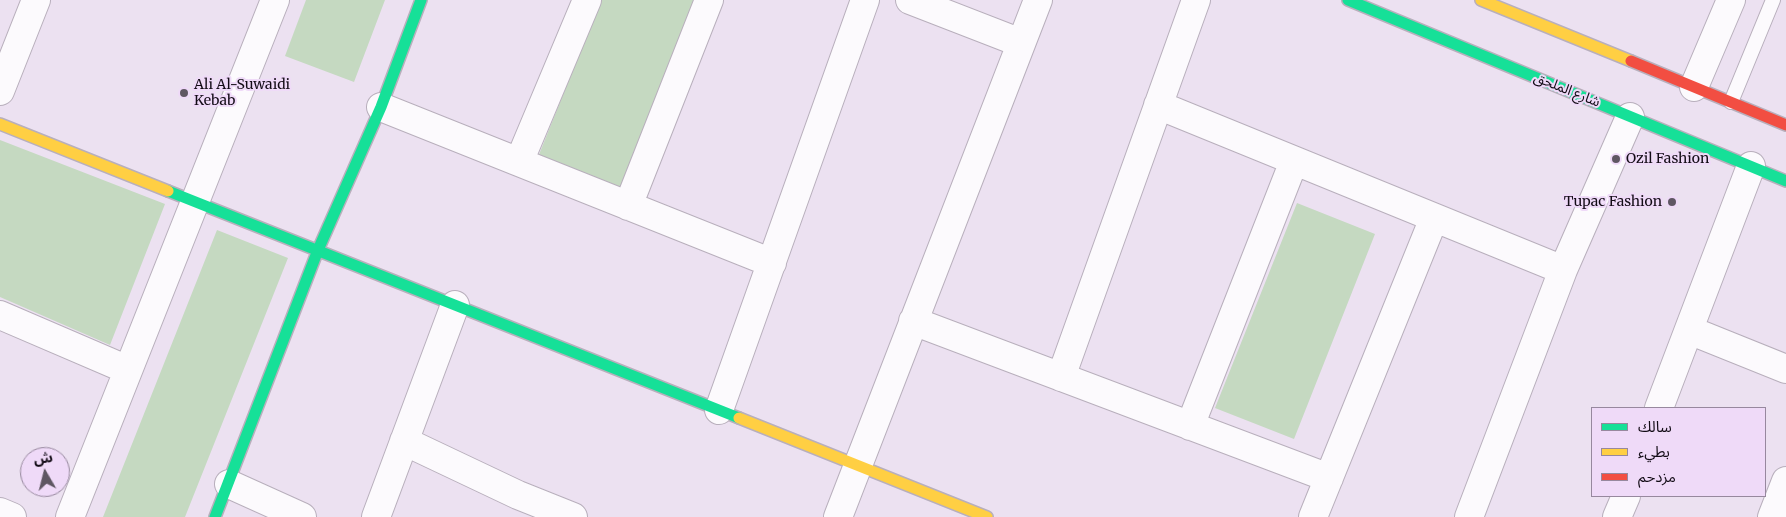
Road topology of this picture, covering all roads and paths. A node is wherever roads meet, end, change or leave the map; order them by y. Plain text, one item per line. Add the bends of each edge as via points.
1 (36, 0) edge
2 (275, 0) edge
3 (421, 0) edge
4 (587, 0) edge
5 (709, 0) edge
6 (865, 0) edge
7 (910, 0) edge
8 (1038, 0) edge
9 (1196, 0) edge
10 (1348, 0) edge
11 (1481, 0) edge
12 (1731, 0) edge
13 (1773, 0) edge
14 (1021, 43) junction
15 (1694, 87) junction
16 (0, 92) edge
17 (1731, 102) junction
18 (1158, 105) junction
19 (381, 107) junction
20 (1630, 116) junction
21 (0, 124) edge
22 (1786, 124) edge
23 (1294, 161) junction
24 (519, 162) junction
25 (1751, 166) junction
26 (1786, 180) edge
27 (195, 201) junction
28 (628, 206) junction
29 (1434, 218) junction
30 (318, 250) junction
31 (772, 263) junction
32 (1563, 270) junction
33 (455, 305) junction
34 (0, 315) edge
35 (913, 321) junction
36 (1689, 330) junction
37 (1786, 369) edge
38 (128, 370) junction
39 (1061, 377) junction
40 (1659, 407) edge
41 (719, 410) junction
42 (1190, 426) junction
43 (404, 441) junction
44 (858, 466) junction
45 (1329, 478) junction
46 (1786, 481) edge
47 (229, 484) junction
48 (1626, 497) edge
49 (0, 512) edge
50 (12, 517) edge
51 (70, 517) edge
52 (215, 517) edge
53 (302, 517) edge
54 (376, 517) edge
55 (573, 517) edge
56 (838, 517) edge
57 (986, 517) edge
58 (1313, 517) edge
59 (1469, 517) edge
60 (1617, 517) edge
61 (1772, 517) edge

1 - 16 street
2 - 27 street
3 - 19 street
4 - 24 street
5 - 28 street
6 - 31 street
7 - 14 street
8 - 14 street
9 - 18 street
10 - 20 street, شارع الملحق
11 - 15 street
12 - 15 street
13 - 17 lane
14 - 35 street
15 - 17 street
17 - 22 street
18 - 23 street
18 - 39 street
19 - 24 street
19 - 30 street
20 - 25 street, شارع الملحق
20 - 32 street
21 - 27 street
23 - 29 street
23 - 42 street
24 - 28 street
25 - 26 street, شارع الملحق
25 - 36 street
27 - 30 street
27 - 38 street
28 - 31 street
29 - 32 street
29 - 45 street
30 - 33 street
30 - 47 street
31 - 41 street
32 - 59 street
33 - 41 street
33 - 43 street
34 - 38 street
35 - 39 street
35 - 44 street
36 - 37 street
36 - 40 street
38 - 51 street
39 - 42 street
41 - 44 street
42 - 45 street
43 - 54 street
43 - 55 street
44 - 56 street
44 - 57 street
45 - 58 street
46 - 61 street
47 - 52 street
47 - 53 street
48 - 60 street
49 - 50 street

